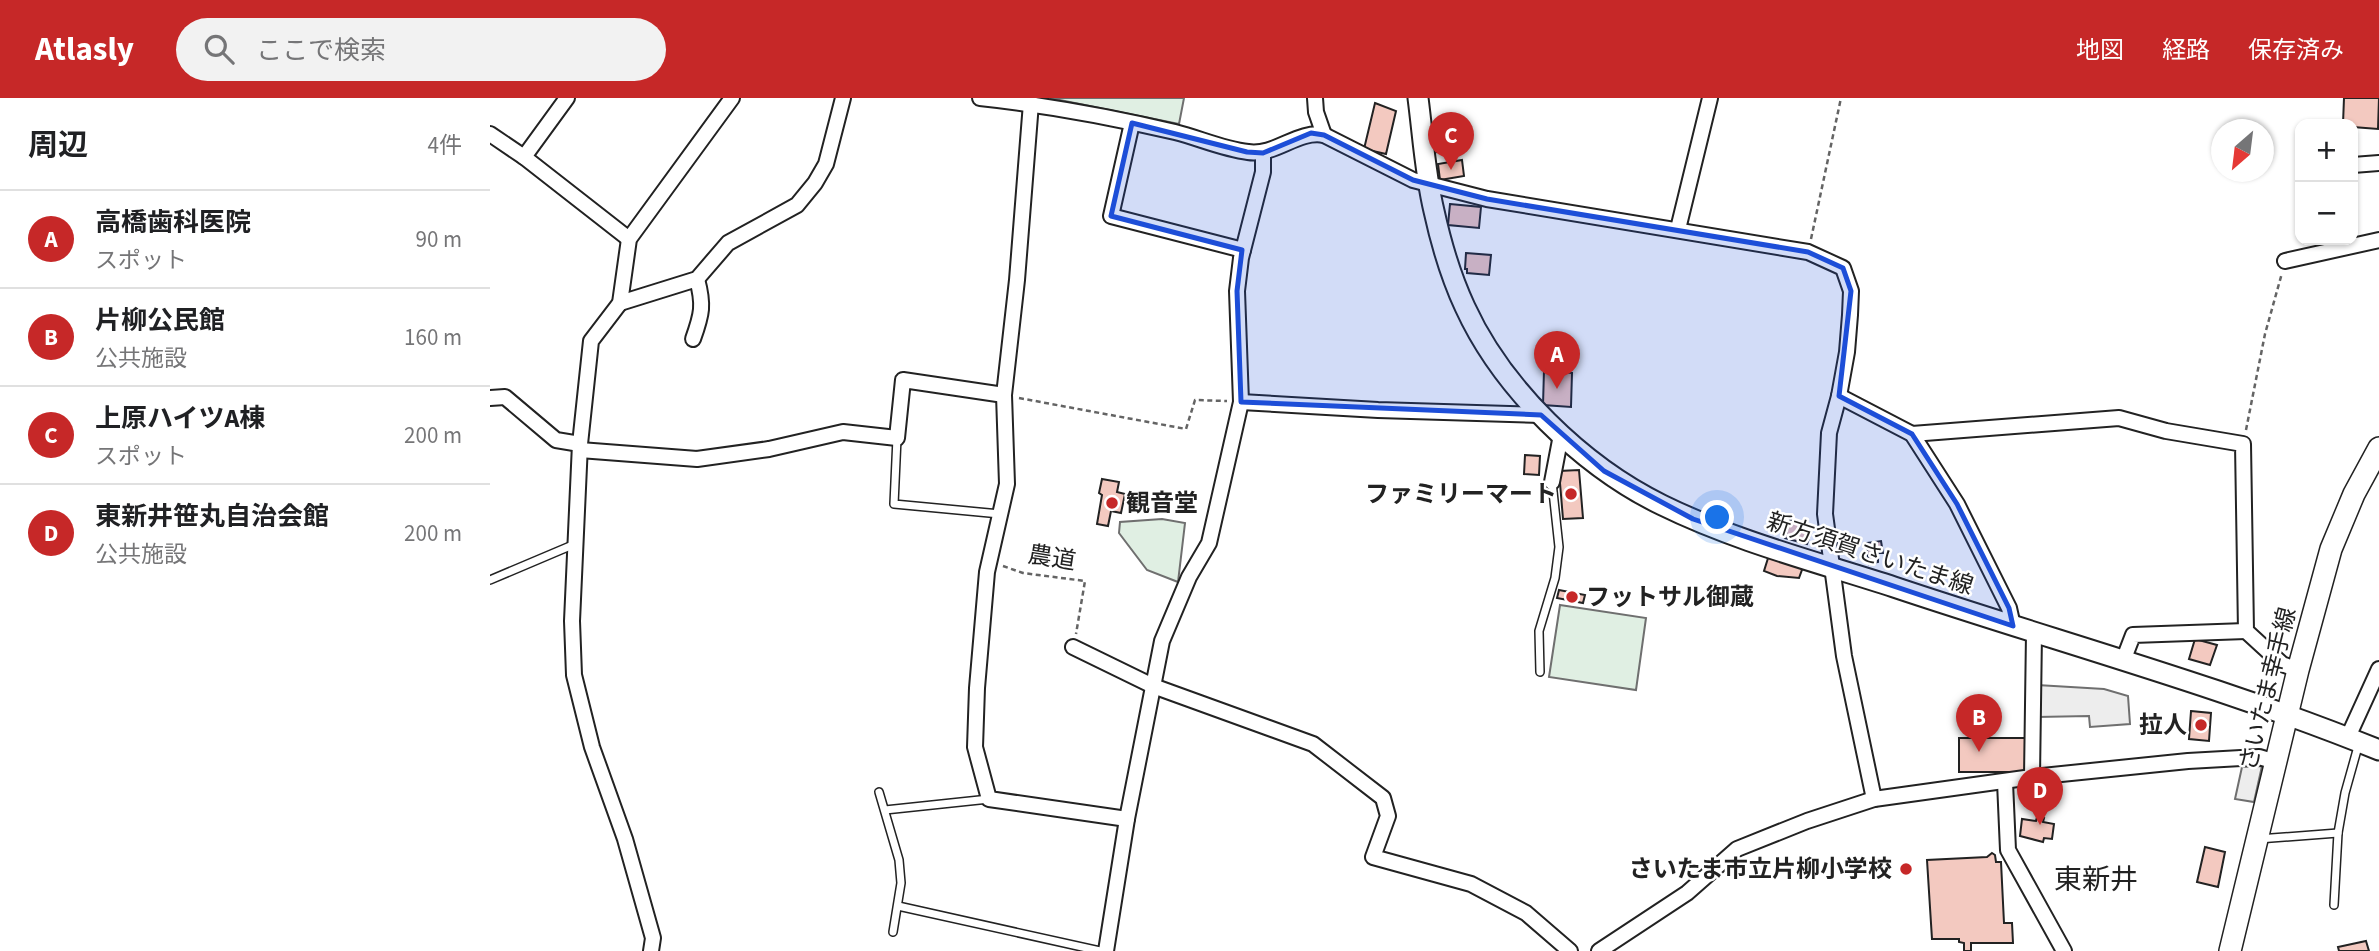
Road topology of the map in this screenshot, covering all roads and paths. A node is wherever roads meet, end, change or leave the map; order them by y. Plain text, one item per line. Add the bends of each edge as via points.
1 (566, 98) edge
2 (732, 98) edge
3 (843, 98) edge
4 (980, 98) edge
5 (1315, 98) edge
6 (1418, 98) edge
7 (1710, 98) edge
8 (1841, 98) edge
9 (1031, 103) junction
10 (1132, 123) junction
11 (490, 134) edge
12 (1324, 135) junction
13 (1263, 153) junction
14 (524, 157) junction
15 (2379, 163) edge
16 (2358, 165) edge
17 (1428, 183) junction
18 (1678, 229) junction
19 (629, 239) junction
20 (2379, 240) edge
21 (2358, 242) edge
22 (2329, 245) edge
23 (1243, 250) junction
24 (1808, 252) junction
25 (2285, 261) joint
26 (697, 279) junction
27 (620, 303) junction
28 (692, 339) dead end
29 (1004, 395) junction
30 (1839, 396) junction
31 (490, 398) edge
32 (1241, 402) junction
33 (1541, 415) junction
34 (1912, 434) junction
35 (1561, 435) junction
36 (897, 438) junction
37 (2244, 444) junction
38 (580, 447) junction
39 (2379, 447) edge
40 (1552, 481) joint
41 (1001, 514) junction
42 (575, 544) junction
43 (990, 560) junction
44 (1832, 567) junction
45 (490, 580) edge
46 (2013, 626) junction
47 (2246, 631) junction
48 (2034, 634) junction
49 (1073, 647) joint
50 (2123, 661) junction
51 (2379, 669) edge
52 (2298, 670) junction
53 (1540, 672) dead end
54 (1153, 686) junction
55 (2287, 716) junction
56 (2354, 740) junction
57 (2379, 750) edge
58 (2276, 762) junction
59 (2032, 778) junction
60 (2005, 782) junction
61 (879, 792) dead end
62 (989, 799) junction
63 (1874, 799) junction
64 (885, 810) junction
65 (1127, 819) junction
66 (2338, 832) junction
67 (2258, 839) junction
68 (2334, 905) dead end
69 (898, 906) junction
70 (892, 932) dead end
71 (651, 951) edge
72 (1100, 951) edge
73 (1107, 951) edge
74 (1570, 951) edge
75 (1600, 951) edge
76 (2064, 951) edge
77 (2230, 951) edge

1 - 14 street
2 - 19 street
3 - 26 street via 826,164 816,183 797,205 728,243
4 - 9 street
5 - 12 street
6 - 17 main road, 新方須賀さいたま線
7 - 18 street
8 - 24 path
9 - 10 street
9 - 29 street
10 - 13 street
10 - 23 street via 1111,216
11 - 14 street
12 - 13 street via 1311,133
12 - 17 street via 1413,180
13 - 23 street via 1263,172
14 - 19 street
15 - 16 street
17 - 18 street via 1487,199
17 - 33 main road, 新方須賀さいたま線 via 1441,241 1465,307 1499,363
18 - 24 street
19 - 27 street
20 - 21 street
22 - 25 street
23 - 32 street via 1237,291
24 - 30 street via 1843,268 1851,291
25 - 37 path via 2264,334
26 - 27 street
26 - 28 street via 702,313
27 - 38 street via 591,341
29 - 32 path via 1186,429 1195,400
29 - 36 street via 903,380
29 - 41 street via 1007,484
30 - 34 street
30 - 44 street via 1829,433 1826,478
31 - 38 street via 505,397 556,440
32 - 33 street
32 - 54 street via 1209,543 1189,577 1163,641
33 - 35 main road, 新方須賀さいたま線
34 - 37 street via 2119,418
34 - 46 street via 1957,504 2009,608
35 - 40 street
35 - 44 main road, 新方須賀さいたま線 via 1604,471 1661,505
36 - 38 street via 844,432 697,459
36 - 41 lane via 894,504
37 - 47 street
38 - 42 street
39 - 52 main road, さいたま幸手線 via 2335,538
40 - 53 lane via 1559,547 1539,631
41 - 43 street
42 - 45 lane
42 - 71 street via 574,675 653,938
43 - 49 path, 農道 via 1023,573 1085,581
43 - 62 street via 975,747
44 - 46 main road, 新方須賀さいたま線
44 - 63 street via 1844,656
46 - 48 main road, 新方須賀さいたま線
47 - 50 street via 2133,635
47 - 52 street via 2282,664
48 - 50 main road, 新方須賀さいたま線
48 - 59 street
49 - 54 street
50 - 55 main road, 新方須賀さいたま線
51 - 56 street
52 - 55 main road, さいたま幸手線
54 - 65 street
54 - 74 street via 1313,744 1383,799 1388,816 1373,857 1471,884 1526,913
55 - 56 main road, 新方須賀さいたま線
55 - 58 main road, さいたま幸手線
56 - 57 main road, 新方須賀さいたま線
56 - 66 lane
58 - 59 street via 2259,757 2188,761
58 - 67 main road, さいたま幸手線
59 - 60 street
60 - 63 street
60 - 76 street via 2008,850
61 - 64 lane
62 - 64 lane
62 - 65 street
63 - 75 street via 1737,849 1687,893
64 - 69 lane via 898,860
65 - 73 street
66 - 67 lane
66 - 68 lane
67 - 77 main road, さいたま幸手線
69 - 70 lane
69 - 72 lane

